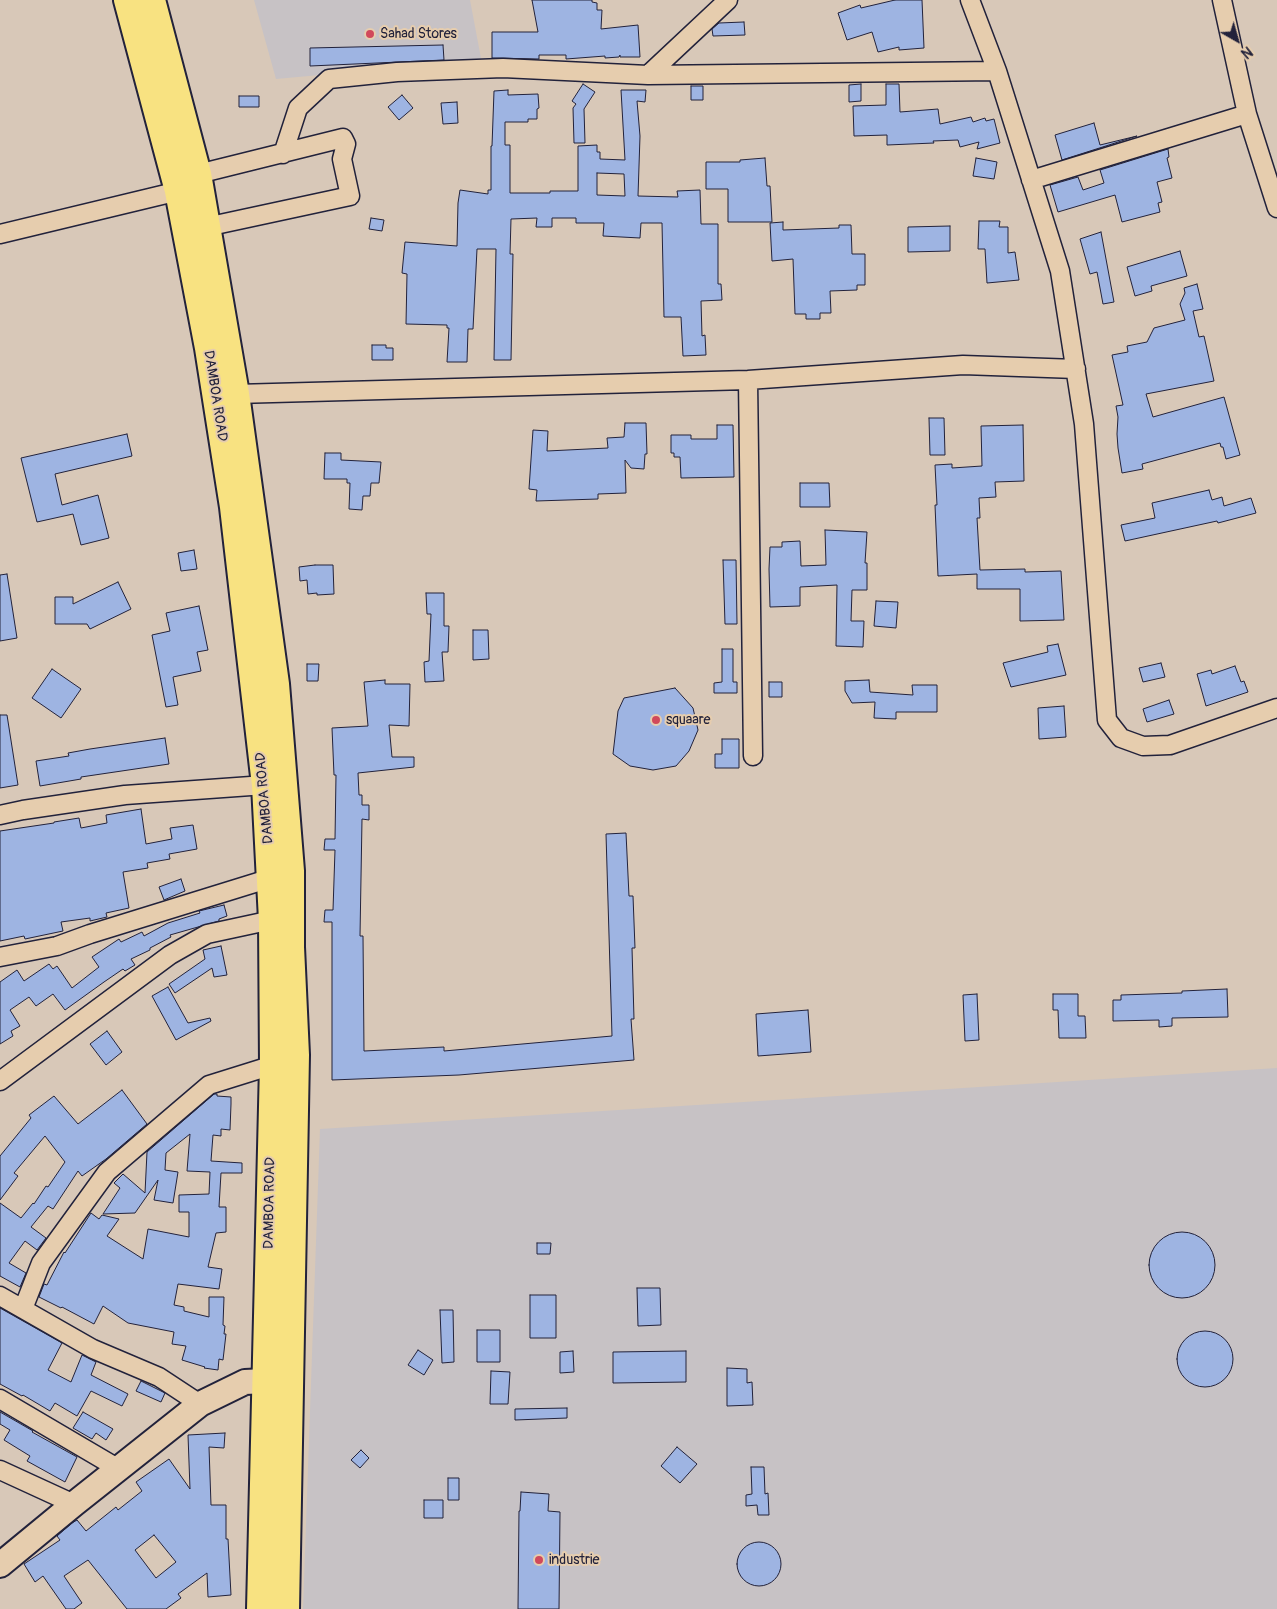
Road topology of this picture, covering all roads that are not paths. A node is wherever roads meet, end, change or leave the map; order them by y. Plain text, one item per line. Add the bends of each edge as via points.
1 (127, 0) edge
2 (152, 0) edge
3 (728, 0) edge
4 (970, 0) edge
5 (1222, 0) edge
6 (997, 71) junction
7 (648, 74) junction
8 (1248, 114) junction
9 (283, 154) junction
10 (1031, 180) junction
11 (192, 184) junction
12 (1277, 208) edge
13 (206, 227) junction
14 (0, 234) edge
15 (1076, 369) junction
16 (748, 380) junction
17 (236, 394) junction
18 (1277, 708) edge
19 (752, 756) dead end
20 (265, 785) junction
21 (0, 815) edge
22 (271, 878) junction
23 (272, 920) junction
24 (0, 957) edge
25 (273, 1065) junction
26 (0, 1082) edge
27 (0, 1296) edge
28 (23, 1309) junction
29 (279, 1380) junction
30 (0, 1399) edge
31 (200, 1404) junction
32 (119, 1469) junction
33 (0, 1470) edge
34 (74, 1504) junction
35 (0, 1565) edge
36 (286, 1597) edge
37 (260, 1598) edge

1 - 11 main road, DAMBOA ROAD
2 - 11 main road, DAMBOA ROAD
3 - 7 street
4 - 6 street
5 - 8 street
6 - 7 street
6 - 10 street
7 - 9 street via 503,68 397,72 329,79 298,108
8 - 10 street
8 - 12 street
9 - 11 street
9 - 13 street via 344,138 346,144 342,159 350,196
10 - 15 street via 1060,271
11 - 13 main road, DAMBOA ROAD
11 - 14 street
11 - 20 main road, DAMBOA ROAD via 208,348 233,507
13 - 17 main road, DAMBOA ROAD
15 - 16 street via 963,365
15 - 18 street via 1084,424 1106,720 1121,738 1143,746 1170,745
16 - 17 street
16 - 19 street
17 - 29 main road, DAMBOA ROAD via 276,684 291,872 296,1055
20 - 21 street via 125,795
20 - 22 main road, DAMBOA ROAD
22 - 23 main road, DAMBOA ROAD
22 - 24 street via 57,946
23 - 25 main road, DAMBOA ROAD
23 - 26 street via 207,934 170,955
25 - 28 street via 209,1085 107,1172 41,1263
25 - 29 main road, DAMBOA ROAD
27 - 28 street
28 - 31 street via 92,1349 159,1376
29 - 31 street via 245,1382
29 - 36 main road, DAMBOA ROAD
29 - 37 main road, DAMBOA ROAD
30 - 32 street
31 - 32 street
32 - 34 street
33 - 34 street
34 - 35 street
36 - 37 main road

